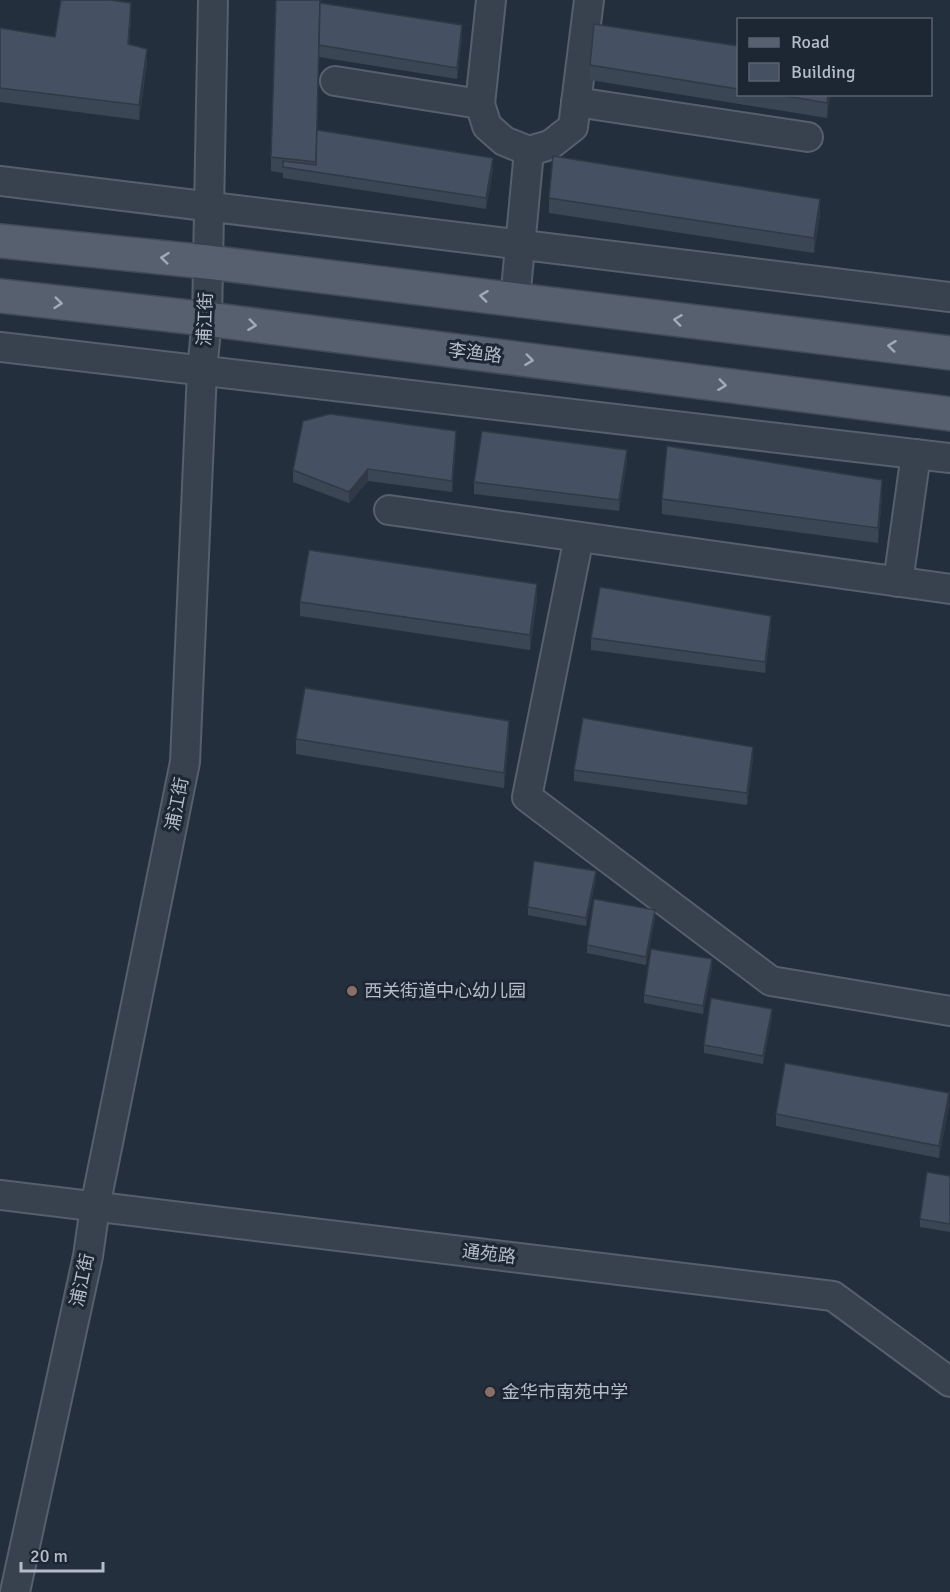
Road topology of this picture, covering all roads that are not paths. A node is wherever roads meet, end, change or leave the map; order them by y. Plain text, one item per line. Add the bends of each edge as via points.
1 (213, 0) edge
2 (491, 0) edge
3 (595, 18) edge
4 (335, 81) dead end
5 (576, 102) junction
6 (480, 104) junction
7 (808, 137) dead end
8 (530, 151) junction
9 (0, 181) edge
10 (208, 207) junction
11 (0, 242) edge
12 (520, 245) junction
13 (207, 262) junction
14 (0, 296) edge
15 (950, 297) edge
16 (515, 300) junction
17 (207, 319) junction
18 (0, 347) edge
19 (950, 353) edge
20 (202, 371) junction
21 (950, 414) edge
22 (916, 454) junction
23 (950, 458) edge
24 (389, 510) dead end
25 (579, 537) junction
26 (898, 582) junction
27 (950, 589) edge
28 (950, 1011) edge
29 (0, 1195) edge
30 (95, 1207) junction
31 (950, 1382) edge
32 (15, 1592) edge

1 - 10 street, 浦江街
2 - 6 street
3 - 5 street
4 - 6 street
5 - 7 street
5 - 8 street via 573,127 550,146
6 - 8 street via 487,126 504,141
8 - 12 street
9 - 10 street
10 - 12 street
10 - 13 street, 浦江街
13 -> 11 main road
12 - 15 street
12 - 16 street
16 -> 13 main road
13 - 17 street, 浦江街
14 -> 17 main road, 李渔路
19 -> 16 main road
17 - 20 street, 浦江街
17 -> 21 main road, 李渔路
18 - 20 street
20 - 22 street
20 - 30 street, 浦江街 via 185,762
22 - 23 street
22 - 26 street
24 - 25 street
25 - 26 street
25 - 28 street via 527,797 771,981
26 - 27 street
29 - 30 street, 通苑路
30 - 31 street, 通苑路 via 833,1296
30 - 32 street, 浦江街 via 88,1256

